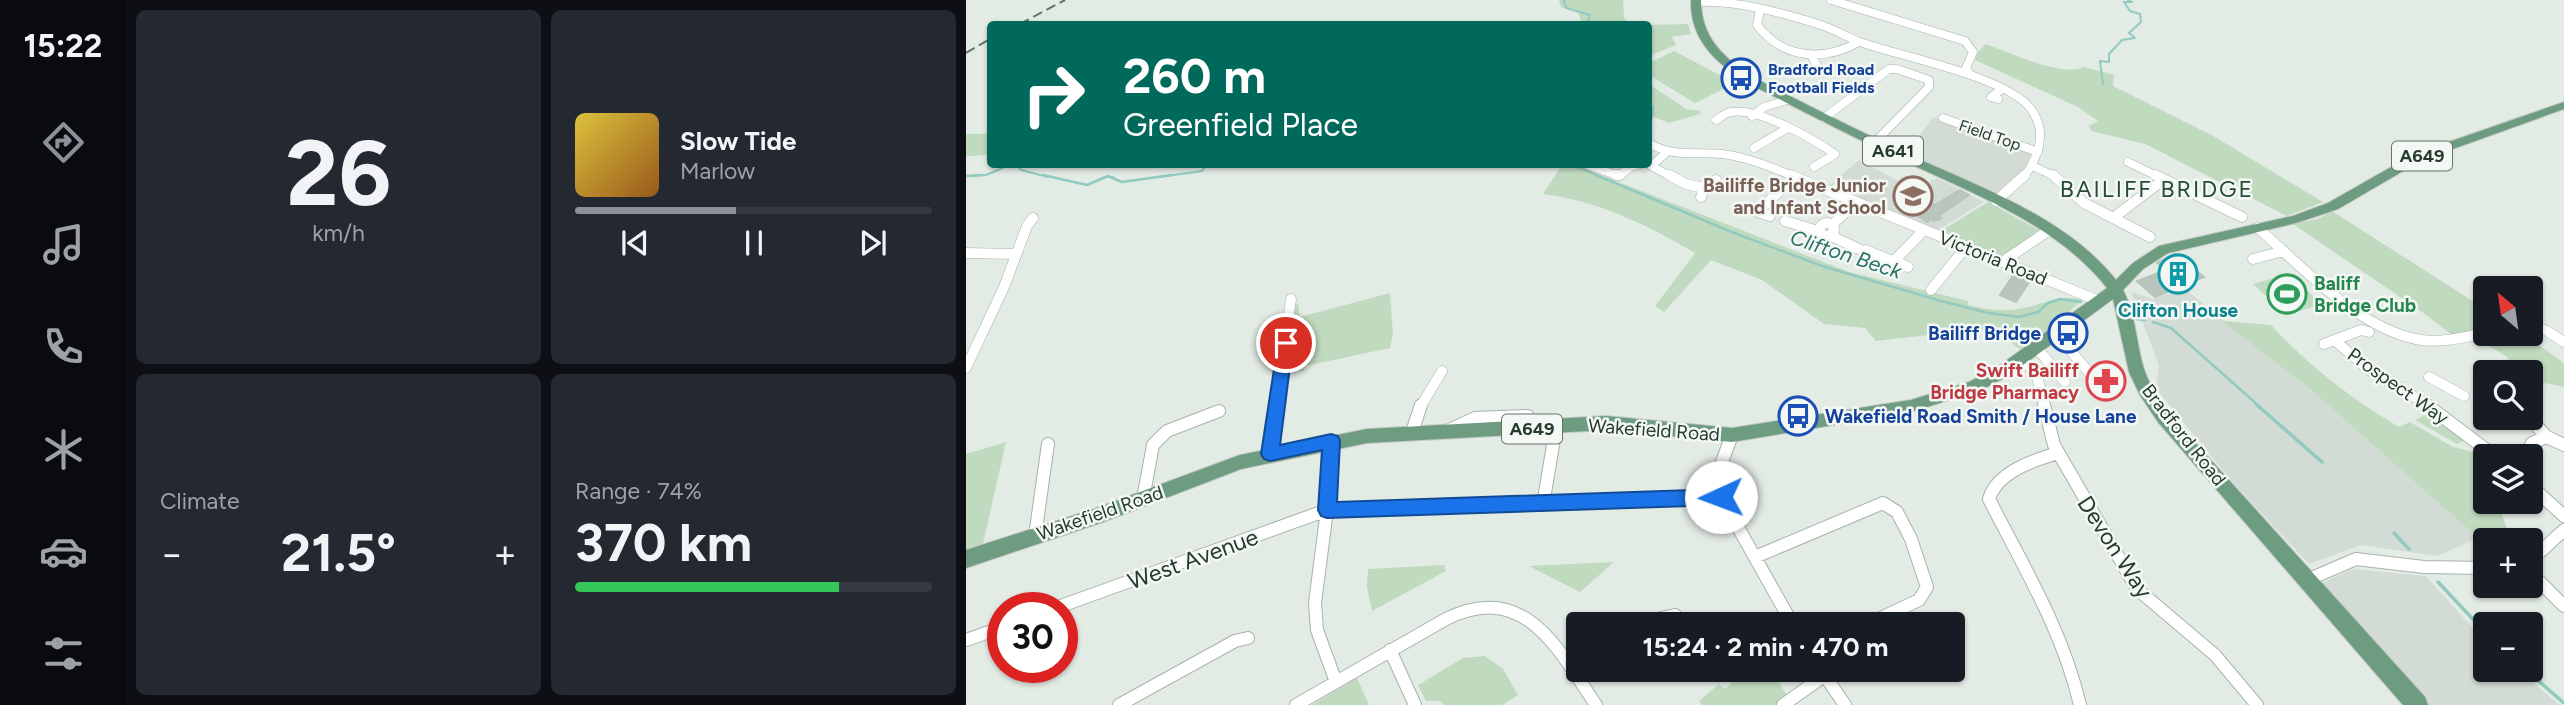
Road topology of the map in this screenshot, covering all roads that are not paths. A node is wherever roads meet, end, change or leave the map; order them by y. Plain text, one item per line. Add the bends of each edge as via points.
1 (1831, 0) edge
2 (1696, 1) edge
3 (1760, 10) junction
4 (1858, 42) junction
5 (1811, 55) junction
6 (1821, 72) dead end
7 (1969, 72) junction
8 (2002, 89) junction
9 (1992, 97) dead end
10 (1787, 100) junction
11 (2564, 105) edge
12 (1752, 116) junction
13 (1824, 118) junction
14 (1942, 118) dead end
15 (1716, 120) dead end
16 (1786, 129) junction
17 (1875, 142) junction
18 (1652, 145) edge
19 (1754, 148) dead end
20 (2038, 152) junction
21 (1666, 153) junction
22 (1652, 161) edge
23 (2128, 162) dead end
24 (1652, 166) edge
25 (2033, 166) junction
26 (1814, 167) dead end
27 (1596, 168) edge
28 (1630, 168) edge
29 (1796, 177) junction
30 (1716, 180) dead end
31 (2163, 180) junction
32 (1996, 201) junction
33 (1856, 202) junction
34 (2238, 202) dead end
35 (2228, 210) junction
36 (1770, 216) dead end
37 (2242, 217) dead end
38 (1034, 218) dead end
39 (2113, 218) junction
40 (1785, 221) dead end
41 (2258, 228) junction
42 (1830, 230) junction
43 (1924, 230) junction
44 (2048, 231) junction
45 (2150, 237) dead end
46 (1966, 247) junction
47 (2284, 251) junction
48 (966, 253) edge
49 (1016, 254) junction
50 (2253, 260) dead end
51 (1894, 261) junction
52 (2002, 262) junction
53 (1908, 267) dead end
54 (2116, 289) junction
55 (1931, 290) dead end
56 (1291, 299) dead end
57 (2095, 304) junction
58 (2125, 318) junction
59 (2543, 330) edge
60 (2370, 332) dead end
61 (2056, 334) junction
62 (2473, 335) edge
63 (2564, 342) edge
64 (2030, 353) junction
65 (966, 368) edge
66 (1442, 371) dead end
67 (2093, 377) dead end
68 (2429, 377) dead end
69 (2066, 382) dead end
70 (2445, 388) junction
71 (2464, 396) dead end
72 (2428, 405) junction
73 (1219, 411) dead end
74 (1528, 416) dead end
75 (1556, 427) junction
76 (2540, 430) edge
77 (1447, 431) junction
78 (1412, 432) junction
79 (1732, 435) junction
80 (2547, 437) junction
81 (1331, 441) junction
82 (1048, 444) dead end
83 (2479, 444) edge
84 (2532, 444) edge
85 (2564, 445) edge
86 (2058, 453) junction
87 (1270, 454) junction
88 (1721, 497) junction
89 (2543, 497) edge
90 (1143, 499) junction
91 (1543, 505) junction
92 (1327, 510) junction
93 (2564, 516) edge
94 (2564, 530) edge
95 (1035, 536) junction
96 (2543, 549) edge
97 (1755, 557) junction
98 (966, 559) edge
99 (2473, 568) edge
100 (2306, 580) junction
101 (2543, 585) edge
102 (1078, 600) edge
103 (2564, 606) edge
104 (1786, 612) edge
105 (1894, 612) edge
106 (987, 633) edge
107 (1248, 638) dead end
108 (966, 640) edge
109 (1390, 650) junction
110 (1566, 659) edge
111 (1336, 682) junction
112 (1582, 682) edge
113 (1812, 682) edge
114 (1829, 682) edge
115 (1590, 703) edge
116 (1119, 705) edge
117 (1296, 705) edge
118 (1415, 705) edge
119 (1783, 705) edge
120 (1845, 705) edge
121 (2080, 705) edge
122 (2257, 705) edge
123 (2417, 705) edge

1 - 7 street via 1965,41 1973,52 1966,68
2 - 3 street via 1719,0
2 - 10 main road, Bradford Road / A641 via 1697,26 1720,60
3 - 4 street via 1822,25
3 - 5 street via 1757,25 1770,43
4 - 5 street
4 - 7 street
5 - 6 street
7 - 8 street
8 - 9 street
8 - 20 street via 2037,116 2043,134
10 - 12 street
10 - 13 main road, Bradford Road / A641
11 - 41 main road, A649 via 2418,157 2333,206
12 - 15 street via 1731,112
12 - 16 street
13 - 17 main road, Bradford Road / A641
13 - 17 street via 1889,69 1931,82
14 - 20 street, Field Top
16 - 19 street
16 - 26 street via 1835,154
17 - 32 main road, Bradford Road / A641
18 - 21 street, Victoria Road
20 - 25 street
21 - 22 street
21 - 29 street, Victoria Road via 1686,157 1719,154
23 - 31 street
24 - 30 street via 1703,193
25 - 32 street
25 - 39 street via 2055,176 2080,200
27 - 28 street via 1619,176
29 - 33 street, Victoria Road
29 - 36 street via 1753,210
31 - 35 street
31 - 39 street
32 - 44 main road, Bradford Road / A641
33 - 42 street
33 - 43 street, Victoria Road
34 - 35 street
35 - 37 street
38 - 49 street
39 - 45 street
40 - 42 street
41 - 47 street
41 - 54 main road, A649 via 2164,249
42 - 51 street via 1862,250
43 - 46 street, Victoria Road
43 - 51 street
44 - 52 street
44 - 54 main road, Bradford Road / A641 via 2093,264
46 - 52 street, Victoria Road
46 - 55 street
47 - 50 street
47 - 62 street via 2386,330 2423,340
48 - 49 street
49 - 65 street
51 - 53 street
52 - 57 street, Victoria Road
54 - 57 main road, Wakefield Road / A649
54 - 58 main road, Bradford Road / A641
56 - 87 street
57 - 58 main road
57 - 61 main road, Wakefield Road / A649
58 - 100 main road, Bradford Road / A641 via 2136,369 2154,404
59 - 63 street
60 - 72 street, Prospect Way via 2361,330 2329,342
61 - 64 main road, Wakefield Road / A649
61 - 67 street
64 - 69 street
64 - 79 main road, Wakefield Road / A649 via 1975,386 1911,406
64 - 86 street, Devon Way via 2048,431
66 - 78 street
68 - 70 street
70 - 71 street
70 - 72 street
72 - 83 street, Prospect Way
73 - 90 street via 1167,431 1153,444
74 - 77 street via 1472,417
75 - 77 main road, Wakefield Road / A649
75 - 79 main road, Wakefield Road / A649 via 1605,424
75 - 91 street
76 - 80 street
77 - 78 main road, Wakefield Road / A649
78 - 81 main road, Wakefield Road / A649
79 - 88 street via 1716,478
80 - 84 street
80 - 85 street
81 - 87 main road, Wakefield Road / A649
81 - 92 street
82 - 95 street
86 - 121 street via 2003,480 1989,493 1989,499 2060,643 2075,678
86 - 122 street, Devon Way via 2142,596 2215,655
87 - 90 main road, Wakefield Road / A649
88 - 91 street, West Avenue
88 - 97 street
89 - 93 street
90 - 95 main road, Wakefield Road / A649
91 - 92 street, West Avenue
92 - 102 street, West Avenue
92 - 111 street via 1315,603 1317,630
94 - 96 street
95 - 98 main road, Wakefield Road / A649
97 - 104 street
97 - 105 street via 1883,503 1897,512 1927,587 1919,600
99 - 100 street via 2356,559
100 - 123 main road, Bradford Road / A641
101 - 103 street
106 - 108 street
107 - 116 street
109 - 110 street via 1467,609 1493,606 1526,617
109 - 111 street
109 - 118 street
111 - 117 street
112 - 115 street
113 - 119 street
114 - 120 street

